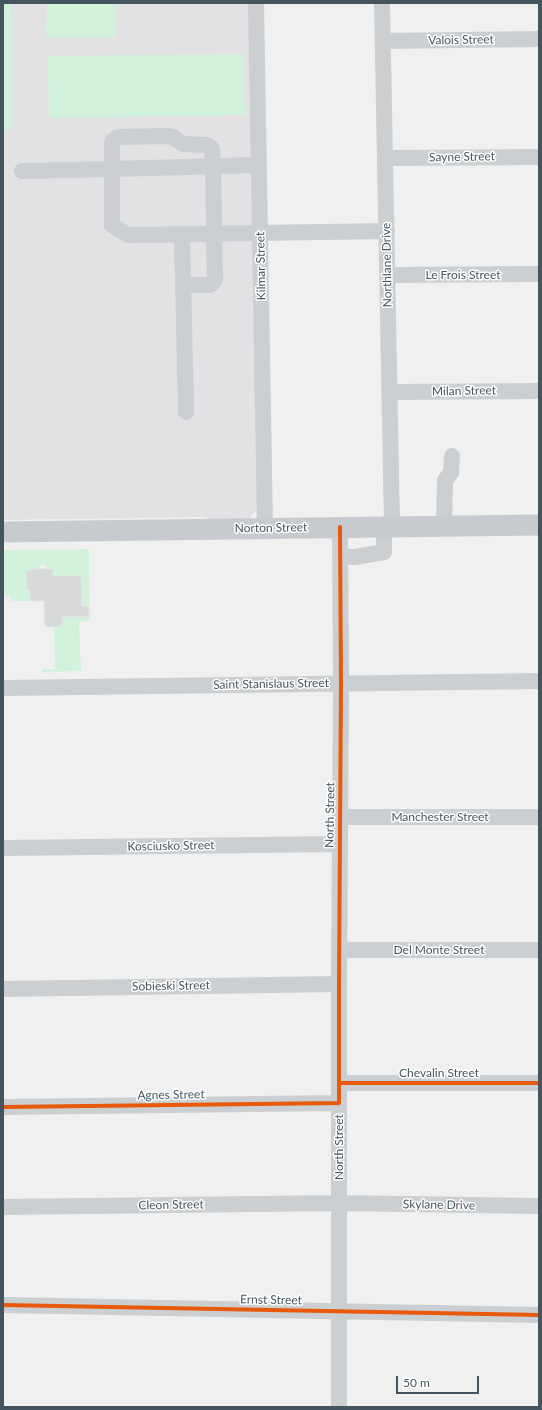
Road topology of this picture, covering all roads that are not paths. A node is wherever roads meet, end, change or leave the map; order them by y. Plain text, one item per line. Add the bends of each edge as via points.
1 (256, 3) edge
2 (382, 3) edge
3 (539, 39) edge
4 (383, 41) junction
5 (539, 157) edge
6 (385, 158) junction
7 (259, 165) junction
8 (213, 167) junction
9 (112, 169) junction
10 (22, 171) dead end
11 (387, 231) junction
12 (260, 232) junction
13 (182, 234) junction
14 (214, 234) junction
15 (539, 274) edge
16 (388, 275) junction
17 (184, 285) junction
18 (539, 391) edge
19 (390, 392) junction
20 (186, 412) dead end
21 (452, 456) dead end
22 (539, 525) edge
23 (388, 526) junction
24 (444, 526) junction
25 (340, 527) junction
26 (265, 528) junction
27 (3, 532) edge
28 (340, 557) junction
29 (539, 681) edge
30 (341, 683) junction
31 (3, 688) edge
32 (340, 817) junction
33 (539, 817) edge
34 (340, 844) junction
35 (3, 848) edge
36 (339, 950) junction
37 (539, 950) edge
38 (339, 984) junction
39 (3, 989) edge
40 (339, 1083) junction
41 (539, 1083) edge
42 (339, 1103) junction
43 (3, 1107) edge
44 (339, 1203) junction
45 (539, 1206) edge
46 (3, 1207) edge
47 (3, 1305) edge
48 (340, 1311) junction
49 (539, 1315) edge
50 (339, 1407) edge

1 - 7 street, Kilmar Street
2 - 4 street, Northlane Drive
3 - 4 street, Valois Street
4 - 6 street, Northlane Drive
5 - 6 street, Sayne Street
6 - 11 street, Northlane Drive
7 - 8 street
7 - 12 street, Kilmar Street
8 - 9 street
8 - 9 street via 212,149 207,145 183,144 167,136 118,137 112,142
8 - 14 street
9 - 10 street
9 - 13 street via 112,225 128,235
11 - 12 street
11 - 16 street, Northlane Drive
12 - 14 street
12 - 26 street, Kilmar Street
13 - 14 street
13 - 17 street
14 - 17 street via 215,280 210,285
15 - 16 street, Le Frois Street
16 - 19 street, Northlane Drive
17 - 20 street
18 - 19 street, Milan Street
19 - 23 street, Northlane Drive
21 - 24 street via 451,474 445,480
22 - 24 main road, Norton Street
23 - 24 main road, Norton Street
23 - 25 main road, Norton Street
23 - 28 street, Northlane Drive via 384,552
25 - 26 main road, Norton Street
25 - 28 street, North Street
26 - 27 main road, Norton Street
28 - 30 street, North Street
29 - 30 street, Saint Stanislaus Street
30 - 31 street, Saint Stanislaus Street
30 - 32 street, North Street
32 - 33 street, Manchester Street
32 - 34 street, North Street
34 - 35 street, Kosciusko Street
34 - 36 street, North Street
36 - 37 street, Del Monte Street
36 - 38 street, North Street
38 - 39 street, Sobieski Street
38 - 40 street, North Street
40 - 41 street, Chevalin Street
40 - 42 street, North Street
42 - 43 street, Agnes Street
42 - 44 street, North Street
44 - 45 street, Skylane Drive
44 - 46 street, Cleon Street
44 - 48 street, North Street
47 - 48 street, Ernst Street
48 - 49 street, Ernst Street
48 - 50 street, North Street

